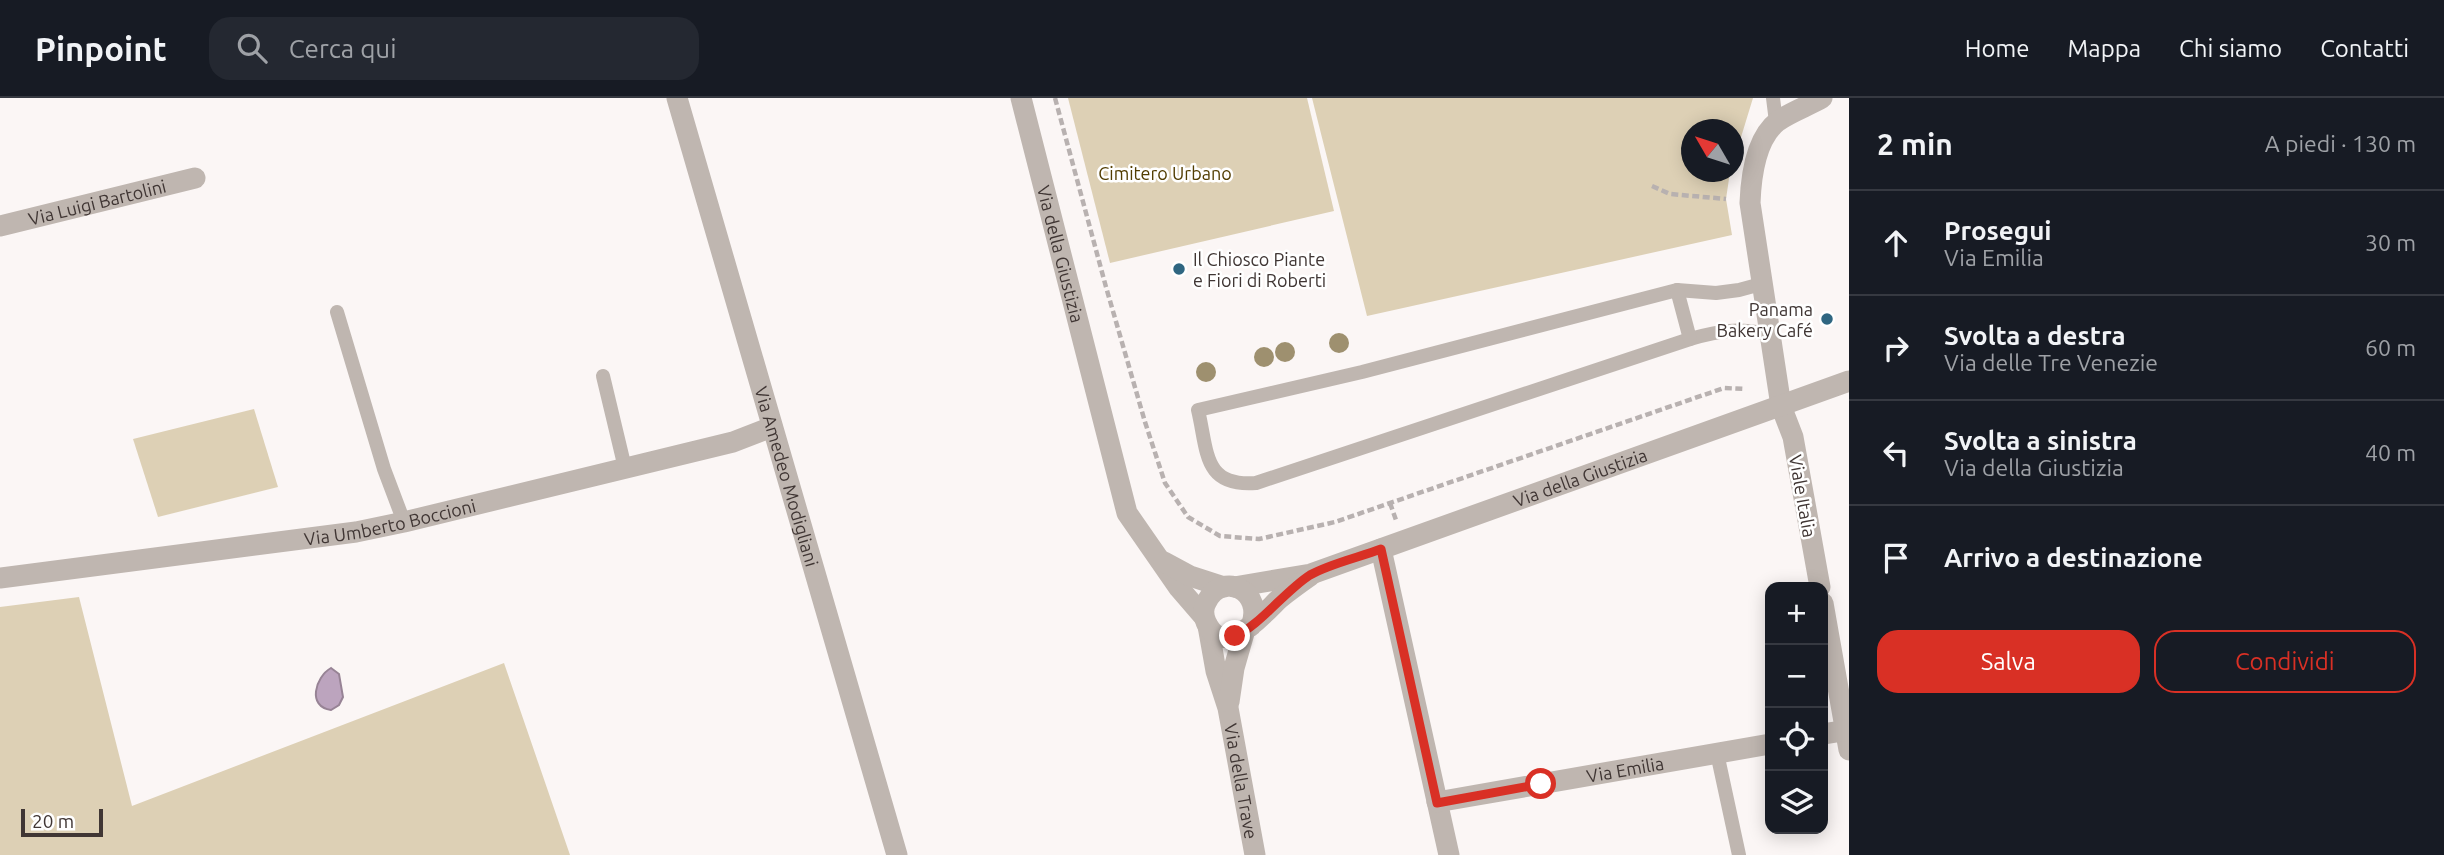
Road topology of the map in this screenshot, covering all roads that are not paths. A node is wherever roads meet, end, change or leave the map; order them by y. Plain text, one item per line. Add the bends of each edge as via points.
1 (677, 98) edge
2 (1021, 98) edge
3 (1773, 98) edge
4 (1822, 98) edge
5 (1776, 122) junction
6 (195, 178) dead end
7 (0, 226) edge
8 (1760, 284) junction
9 (1677, 290) junction
10 (337, 312) dead end
11 (1769, 334) junction
12 (1690, 339) junction
13 (603, 376) dead end
14 (1849, 381) edge
15 (1781, 406) junction
16 (772, 427) junction
17 (625, 468) junction
18 (404, 522) junction
19 (1381, 549) junction
20 (1163, 562) junction
21 (1311, 574) junction
22 (0, 578) edge
23 (1819, 582) edge
24 (1229, 587) junction
25 (1206, 621) junction
26 (1247, 629) junction
27 (1828, 630) edge
28 (1228, 708) junction
29 (1828, 735) edge
30 (1848, 737) edge
31 (1765, 745) edge
32 (1717, 753) junction
33 (1437, 803) junction
34 (897, 855) edge
35 (1255, 855) edge
36 (1449, 855) edge
37 (1739, 855) edge

1 - 16 street, Via Amedeo Modigliani
2 - 20 street, Via della Giustizia via 1127,513
3 - 5 lane
4 - 5 street
5 - 8 street, Viale Italia via 1751,173 1749,203
6 - 7 street, Via Luigi Bartolini
8 - 9 lane via 1716,293
8 - 11 street, Viale Italia
9 - 12 lane
9 - 12 lane via 1198,410 1211,465 1220,478 1236,484 1256,482
10 - 18 lane
11 - 12 lane via 1723,330
11 - 15 street, Viale Italia
13 - 17 lane
14 - 15 street, Via della Giustizia
15 - 19 street, Via della Giustizia
15 - 23 street, Viale Italia via 1793,437
16 - 17 street, Via Umberto Boccioni via 733,442
16 - 34 street, Via Amedeo Modigliani
17 - 18 street, Via Umberto Boccioni
18 - 22 street, Via Umberto Boccioni
19 - 21 street, Via della Giustizia
19 - 33 street
20 - 24 street, Via della Giustizia via 1190,576
20 - 25 street, Via della Giustizia
21 - 24 street, Via della Giustizia
21 - 26 street, Via della Giustizia
24 - 25 street via 1215,590 1208,598
24 - 26 street via 1244,590 1254,607
25 - 26 street via 1224,636
25 - 28 street, Via della Trave
26 - 28 street, Via della Trave via 1234,668
27 - 30 street
28 - 35 street, Via della Trave
29 - 30 street
31 - 32 street, Via Emilia
32 - 33 street, Via Emilia
32 - 37 lane
33 - 36 street

